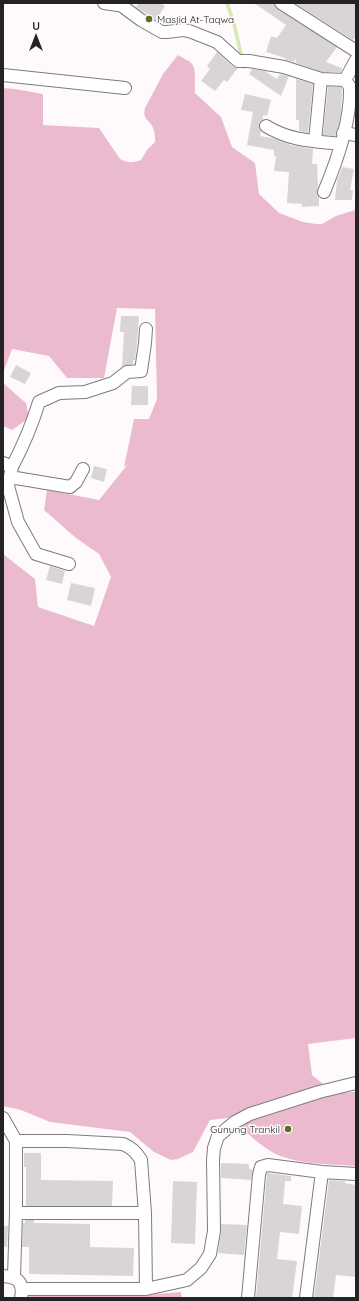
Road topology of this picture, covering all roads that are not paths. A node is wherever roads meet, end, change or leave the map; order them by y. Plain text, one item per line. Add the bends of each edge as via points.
1 (104, 3) edge
2 (281, 3) edge
3 (356, 51) edge
4 (356, 60) edge
5 (3, 75) edge
6 (320, 79) junction
7 (345, 80) junction
8 (125, 88) dead end
9 (266, 126) dead end
10 (356, 135) edge
11 (342, 139) junction
12 (315, 141) junction
13 (324, 192) dead end
14 (146, 329) dead end
15 (8, 469) edge
16 (83, 469) dead end
17 (69, 564) dead end
18 (356, 1083) edge
19 (3, 1118) edge
20 (16, 1141) junction
21 (322, 1172) junction
22 (356, 1174) edge
23 (16, 1213) junction
24 (145, 1213) junction
25 (8, 1277) edge
26 (146, 1289) junction
27 (22, 1293) edge
28 (248, 1298) edge
29 (306, 1298) edge

1 - 6 street via 118,5 162,32 183,30 217,42 243,61 284,67
2 - 3 street
4 - 7 street
5 - 8 street
6 - 7 street
6 - 12 street
7 - 11 street via 350,87 350,93
9 - 12 street via 284,135
10 - 11 street
11 - 12 street
11 - 13 street
14 - 15 street via 142,371 127,372 113,383 85,392 59,393 39,402 22,449
15 - 16 street via 70,487
15 - 17 street via 8,486 18,522 36,554
18 - 26 street via 250,1114 218,1136 213,1160 214,1231 210,1254 201,1268 186,1280
19 - 20 street
20 - 23 street
20 - 24 street via 116,1143 131,1147 142,1160
21 - 22 street
21 - 28 street via 268,1165 261,1167
21 - 29 street
23 - 24 street
23 - 25 street
24 - 26 street
25 - 27 street via 20,1282
26 - 27 street

